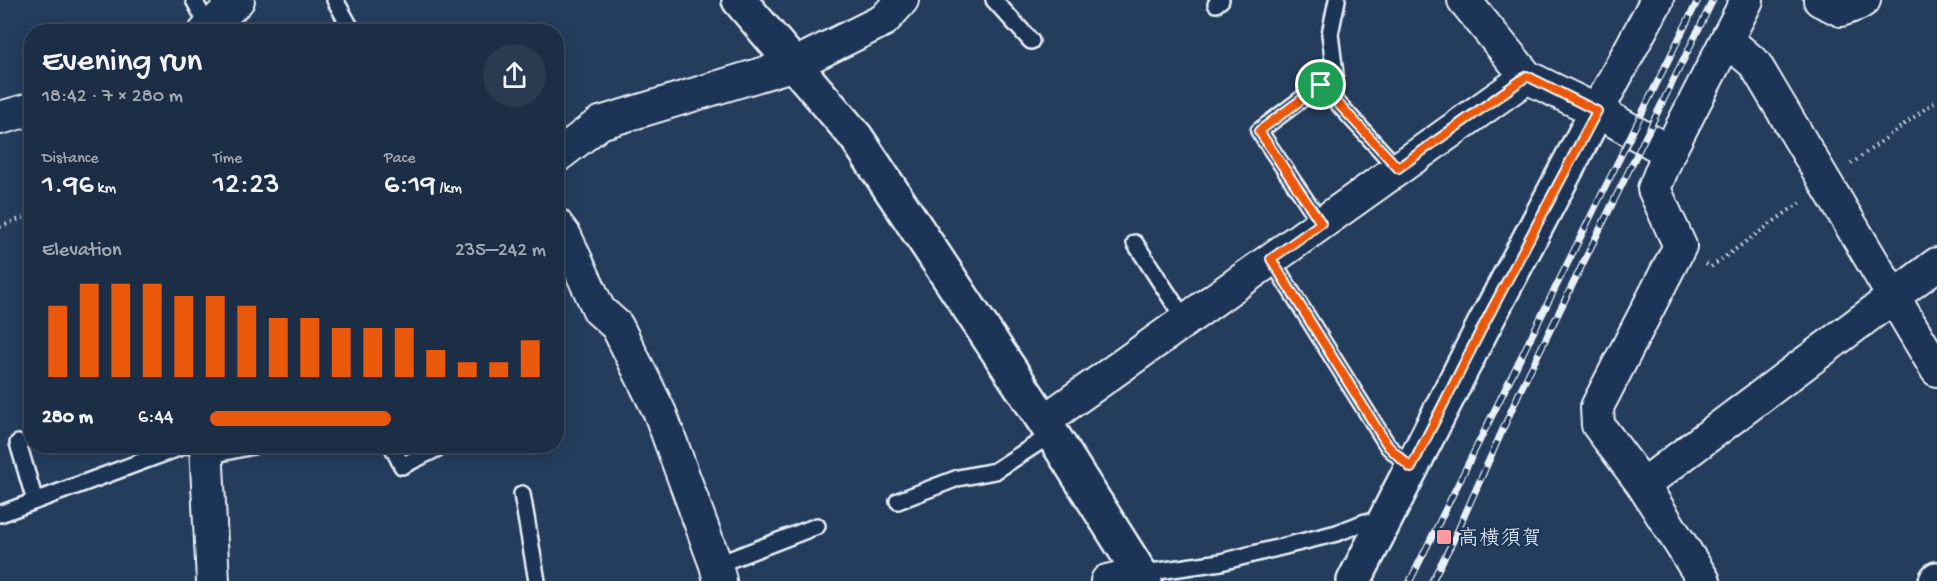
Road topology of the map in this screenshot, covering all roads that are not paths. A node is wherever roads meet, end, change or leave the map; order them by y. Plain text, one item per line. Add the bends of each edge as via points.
1 (194, 0) edge
2 (238, 0) edge
3 (335, 0) edge
4 (739, 0) edge
5 (902, 0) edge
6 (994, 0) edge
7 (1337, 0) edge
8 (1464, 0) edge
9 (1657, 0) edge
10 (1747, 0) edge
11 (1820, 0) edge
12 (1864, 0) edge
13 (204, 24) edge
14 (213, 24) edge
15 (348, 24) edge
16 (1726, 40) junction
17 (1031, 41) dead end
18 (795, 64) junction
19 (1527, 76) junction
20 (1321, 85) junction
21 (24, 111) edge
22 (1597, 111) junction
23 (0, 118) edge
24 (564, 151) edge
25 (1669, 152) junction
26 (1398, 168) junction
27 (1321, 223) junction
28 (564, 235) edge
29 (1135, 243) dead end
30 (1271, 259) junction
31 (1937, 264) edge
32 (1894, 296) junction
33 (1185, 320) junction
34 (1937, 370) edge
35 (1048, 428) junction
36 (18, 443) dead end
37 (186, 453) edge
38 (199, 453) edge
39 (396, 453) edge
40 (428, 453) edge
41 (1411, 468) junction
42 (1642, 485) junction
43 (522, 494) dead end
44 (35, 501) junction
45 (898, 501) dead end
46 (0, 514) edge
47 (817, 526) dead end
48 (1381, 528) junction
49 (718, 573) edge
50 (1145, 575) edge
51 (213, 581) edge
52 (537, 581) edge
53 (1107, 581) edge
54 (1354, 581) edge
55 (1704, 581) edge

1 - 13 lane
2 - 14 street
3 - 15 lane
4 - 18 street
5 - 18 street via 884,20
6 - 17 lane
7 - 20 lane via 1330,34 1335,74
8 - 19 street
9 - 22 street
10 - 16 street
11 - 12 street via 1841,10
16 - 25 street
16 - 32 street via 1755,64
18 - 24 street via 600,123
18 - 35 street via 856,137
19 - 22 street
19 - 26 street
20 - 26 lane
20 - 27 lane via 1259,131
21 - 23 street
22 - 25 street
22 - 41 street
25 - 42 street via 1654,189 1680,246 1597,407 1599,425
26 - 27 street
27 - 30 street
28 - 49 street via 599,310 617,326 660,413
29 - 33 lane
30 - 33 street
30 - 41 lane via 1388,446
31 - 32 street
32 - 34 street
32 - 42 street
33 - 35 street
35 - 45 lane via 995,471 958,478
35 - 50 street
36 - 44 lane
37 - 44 lane
38 - 51 street
39 - 40 lane via 402,466
41 - 48 street
42 - 55 street
43 - 52 lane
44 - 46 lane
47 - 49 lane
48 - 50 lane via 1365,522 1337,533 1221,562
48 - 54 street
50 - 53 street

